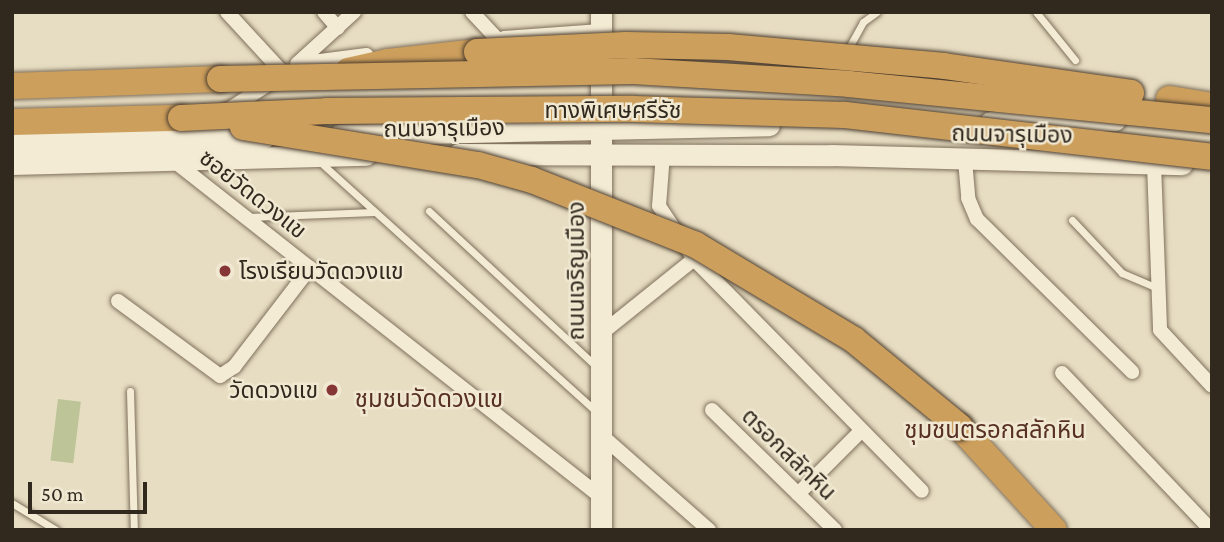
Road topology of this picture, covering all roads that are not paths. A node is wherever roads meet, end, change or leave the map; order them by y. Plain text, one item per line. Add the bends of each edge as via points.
1 (227, 12) edge
2 (324, 12) edge
3 (354, 12) edge
4 (472, 12) edge
5 (877, 12) edge
6 (1036, 12) edge
7 (601, 21) edge
8 (338, 28) junction
9 (496, 39) junction
10 (1075, 60) dead end
11 (305, 72) junction
12 (284, 74) junction
13 (12, 86) edge
14 (825, 90) dead end
15 (818, 102) dead end
16 (1212, 106) edge
17 (1212, 120) edge
18 (12, 122) edge
19 (806, 124) junction
20 (602, 127) junction
21 (182, 129) junction
22 (12, 144) edge
23 (663, 154) junction
24 (602, 155) junction
25 (314, 156) junction
26 (1212, 157) edge
27 (965, 160) junction
28 (174, 161) junction
29 (12, 164) edge
30 (1154, 164) junction
31 (1212, 164) edge
32 (429, 211) dead end
33 (374, 212) junction
34 (246, 217) junction
35 (1072, 220) dead end
36 (694, 260) junction
37 (310, 268) junction
38 (1157, 288) junction
39 (118, 301) dead end
40 (602, 333) junction
41 (602, 371) junction
42 (1132, 372) dead end
43 (1062, 373) dead end
44 (1212, 386) edge
45 (130, 391) dead end
46 (712, 410) dead end
47 (601, 425) junction
48 (861, 431) junction
49 (922, 491) dead end
50 (798, 494) junction
51 (601, 497) junction
52 (12, 503) edge
53 (1208, 525) edge
54 (56, 530) edge
55 (134, 530) edge
56 (601, 530) edge
57 (709, 530) edge
58 (835, 530) edge
59 (1054, 530) edge

1 - 12 street
2 - 8 street
3 - 8 street
4 - 9 street
5 - 14 lane via 863,22
6 - 10 lane
7 - 9 street
7 - 20 main road, ถนนเจริญเมือง
8 - 11 street
9 - 11 street
11 - 12 street
11 - 13 highway, ทางพิเศษศรีรัช, bridge
11 - 16 highway, bridge via 477,52 728,47 944,66
11 - 17 highway, ทางพิเศษศรีรัช, bridge via 633,71 902,88
12 - 21 street
15 - 19 lane
17 - 19 main road, ถนนจารุเมือง
18 - 21 highway, ทางพิเศษศรีรัช
19 - 20 main road, ถนนจารุเมือง
20 - 21 main road, ถนนจารุเมือง
20 - 24 main road, ถนนเจริญเมือง
21 - 22 main road, ถนนจารุเมือง
21 - 26 highway, ทางพิเศษศรีรัช, bridge via 327,111 633,109 845,115
21 - 59 highway, bridge via 411,151 478,165 696,245 776,289 854,340 960,428
23 - 24 main road, ถนนจารุเมือง
23 - 27 main road, ถนนจารุเมือง
23 - 36 street via 659,206
24 - 25 main road, ถนนจารุเมือง
24 - 40 main road, ถนนเจริญเมือง
25 - 28 main road, ถนนจารุเมือง
25 - 33 lane
27 - 30 main road, ถนนจารุเมือง
27 - 42 street via 968,198 977,219
28 - 29 main road, ถนนจารุเมือง
28 - 34 street, ซอยวัดดวงแข
30 - 31 main road, ถนนจารุเมือง
30 - 38 street
32 - 41 lane
33 - 34 lane
33 - 47 lane
34 - 37 street, ซอยวัดดวงแข
35 - 38 lane via 1122,273
36 - 40 street
36 - 48 street
37 - 39 street via 234,367 220,376
37 - 51 street, ซอยวัดดวงแข
38 - 44 street via 1162,335
40 - 41 main road, ถนนเจริญเมือง
41 - 47 main road, ถนนเจริญเมือง
43 - 53 street
45 - 55 lane
46 - 50 street, ตรอกสลักหิน
47 - 51 main road, ถนนเจริญเมือง
47 - 57 street
48 - 49 street
48 - 50 street
50 - 58 street, ตรอกสลักหิน
51 - 56 main road, ถนนเจริญเมือง
52 - 54 lane

